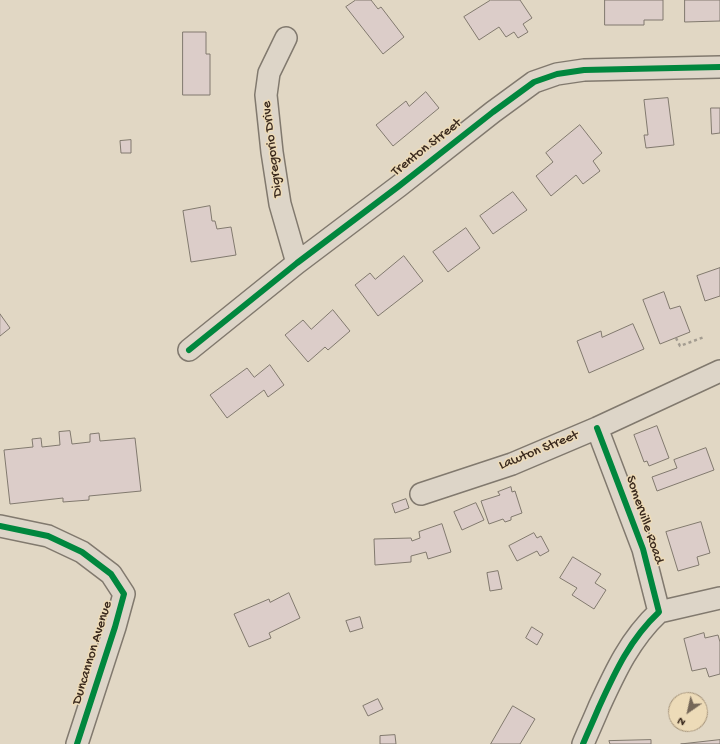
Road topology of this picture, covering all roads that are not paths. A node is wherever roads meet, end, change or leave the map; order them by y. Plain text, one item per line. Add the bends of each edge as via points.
1 (286, 38) dead end
2 (720, 67) edge
3 (297, 263) junction
4 (189, 350) dead end
5 (720, 371) edge
6 (597, 428) junction
7 (421, 494) dead end
8 (0, 526) edge
9 (720, 598) edge
10 (659, 612) junction
11 (77, 744) edge
12 (583, 744) edge

1 - 3 street, Digregorio Drive via 268,73 266,95 280,204
2 - 3 street, Trenton Street via 584,70 557,74 534,82
3 - 4 street, Trenton Street
5 - 6 street, Lawton Street
6 - 7 street, Lawton Street via 512,464
6 - 10 street, Somerville Road via 643,549
8 - 11 street, Duncannon Avenue via 48,536 82,552 111,574 124,594
9 - 10 street
10 - 12 street via 646,624 622,661

